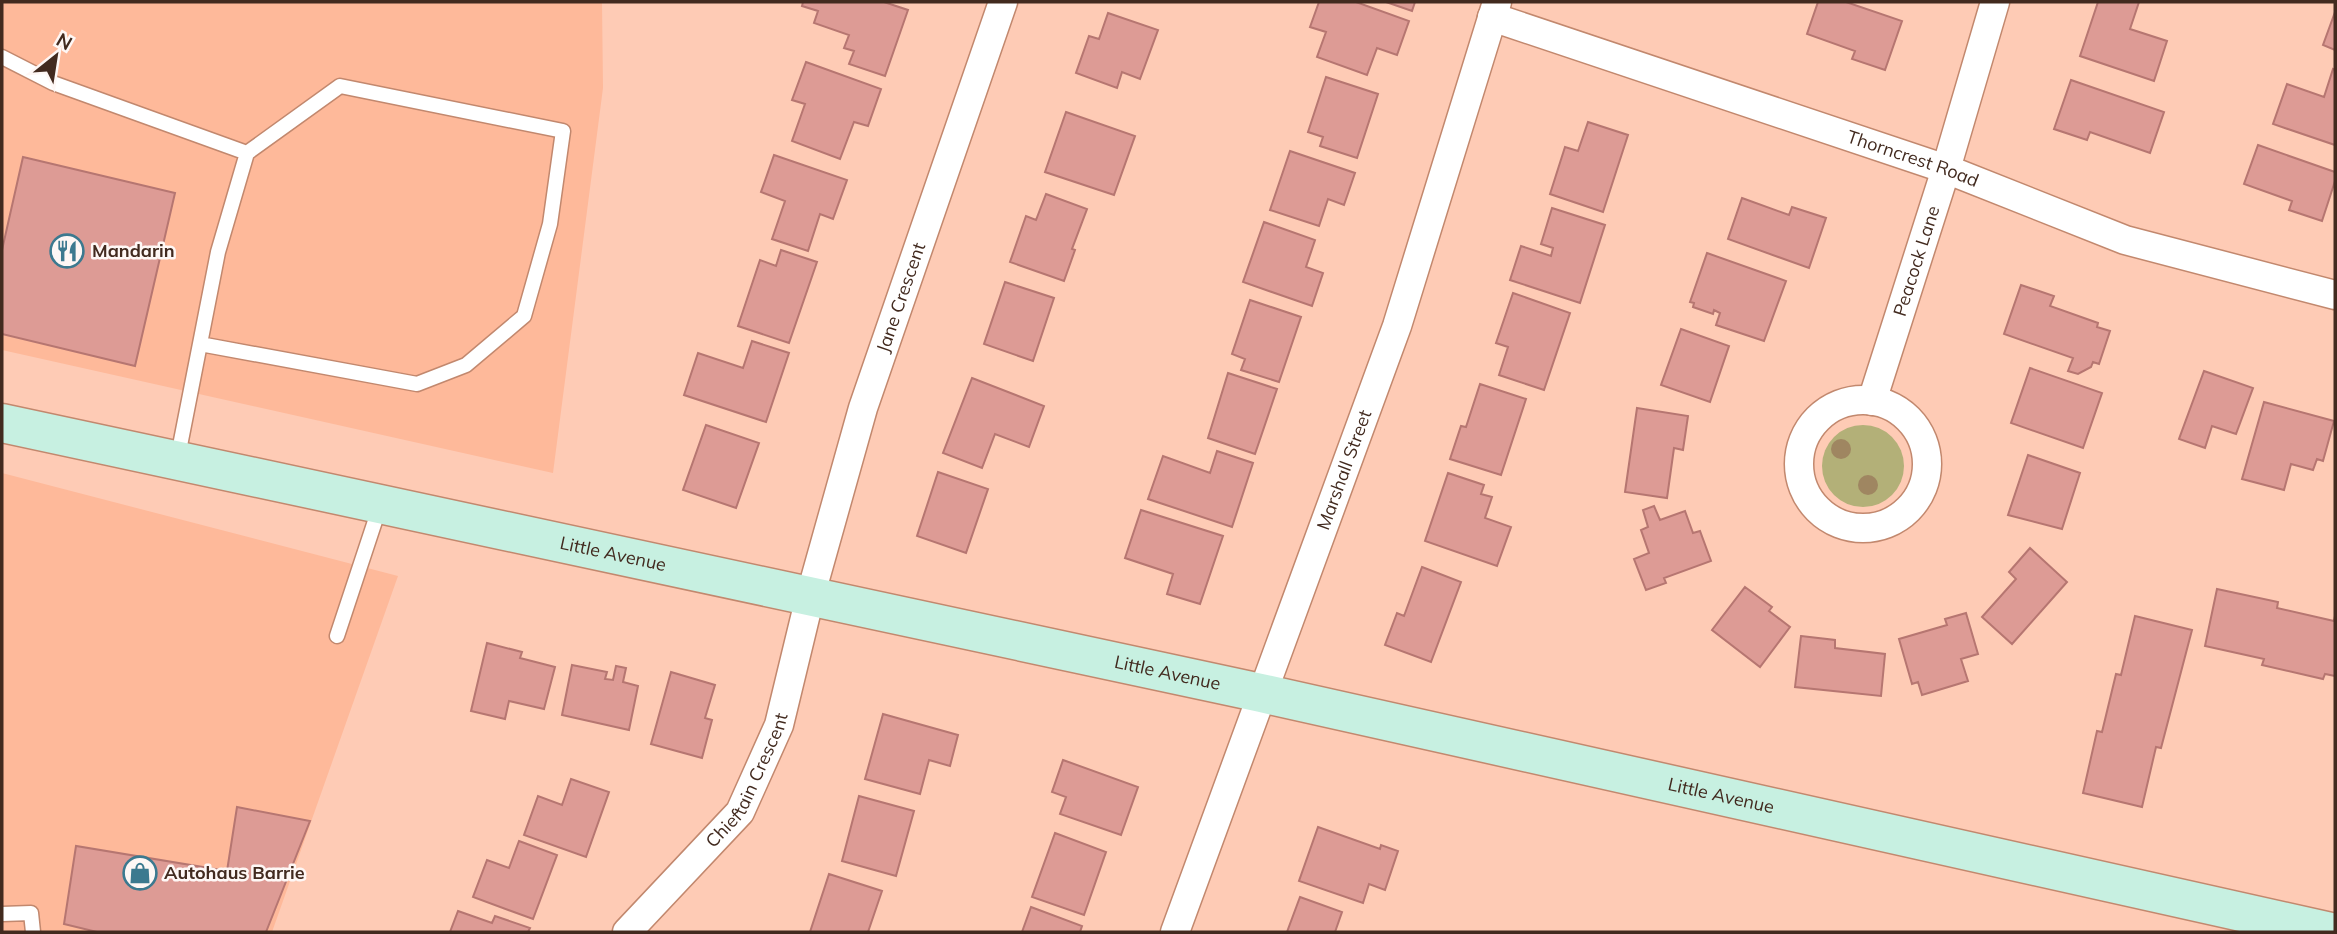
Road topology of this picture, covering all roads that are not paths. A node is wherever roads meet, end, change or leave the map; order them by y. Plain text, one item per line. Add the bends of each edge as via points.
1 (1003, 2) edge
2 (1995, 2) edge
3 (1494, 10) edge
4 (2, 57) edge
5 (247, 153) junction
6 (1946, 169) junction
7 (2335, 295) edge
8 (200, 344) junction
9 (1872, 401) junction
10 (2, 424) edge
11 (177, 461) junction
12 (381, 505) junction
13 (810, 597) junction
14 (337, 636) dead end
15 (1261, 693) junction
16 (2, 914) edge
17 (33, 932) edge
18 (627, 932) edge
19 (1175, 932) edge
20 (2331, 932) edge

1 - 13 street, Jane Crescent via 863,408
2 - 6 street, Peacock Lane
3 - 6 street, Thorncrest Road
3 - 15 street, Marshall Street via 1397,326
4 - 5 lane via 53,83
5 - 8 lane via 218,252
5 - 8 lane via 340,86 564,131 550,224 524,316 466,365 417,384
6 - 7 street, Thorncrest Road via 2125,240
6 - 9 street, Peacock Lane
8 - 11 lane
9 - 9 street via 1851,401 1831,408 1815,421 1798,459 1808,499 1841,525 1861,529 1902,516 1917,500 1927,459 1922,438 1910,420 1893,407
10 - 11 street, Little Avenue
11 - 12 street, Little Avenue
12 - 13 street, Little Avenue
12 - 14 lane
13 - 15 street, Little Avenue
13 - 18 street, Chieftain Crescent via 779,725 740,813
15 - 19 street, Marshall Street
15 - 20 street, Little Avenue
16 - 17 lane via 31,913

